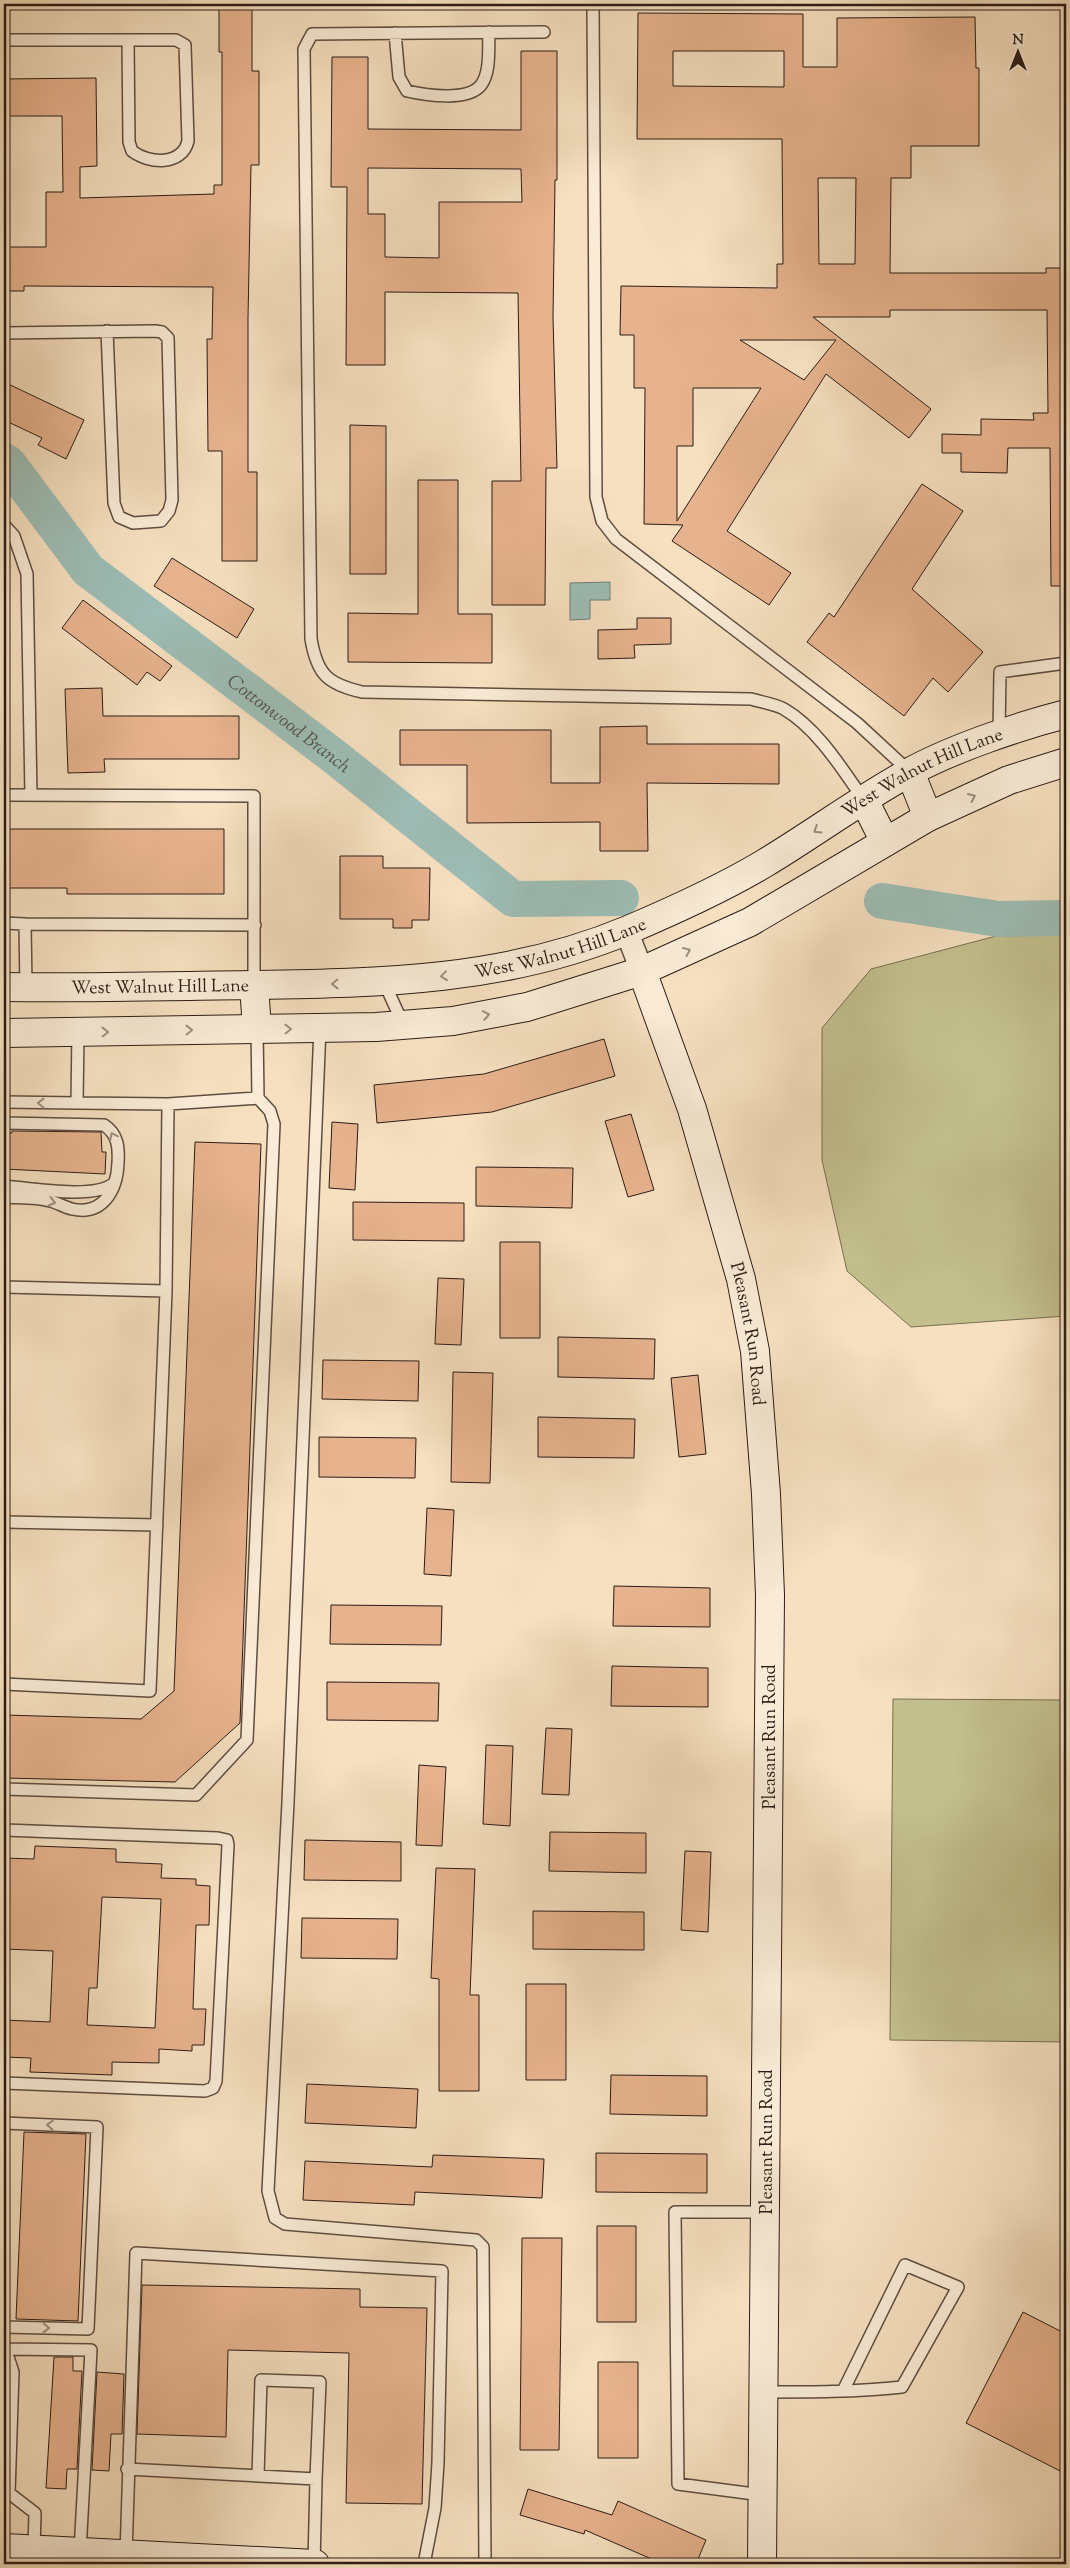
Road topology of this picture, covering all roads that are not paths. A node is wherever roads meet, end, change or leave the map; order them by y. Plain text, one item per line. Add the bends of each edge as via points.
1 (593, 4) edge
2 (489, 32) junction
3 (544, 32) dead end
4 (396, 33) junction
5 (4, 40) edge
6 (128, 40) junction
7 (107, 331) junction
8 (4, 333) edge
9 (4, 525) edge
10 (1066, 663) edge
11 (1066, 714) edge
12 (999, 736) junction
13 (1066, 762) edge
14 (910, 772) junction
15 (4, 795) edge
16 (30, 795) junction
17 (864, 800) junction
18 (928, 817) junction
19 (885, 842) junction
20 (4, 923) edge
21 (25, 924) junction
22 (255, 925) junction
23 (626, 930) junction
24 (642, 971) junction
25 (384, 982) junction
26 (254, 985) junction
27 (15, 988) edge
28 (404, 1025) junction
29 (320, 1028) junction
30 (257, 1030) junction
31 (78, 1032) junction
32 (4, 1033) edge
33 (258, 1098) junction
34 (4, 1102) edge
35 (77, 1103) junction
36 (168, 1104) junction
37 (4, 1124) edge
38 (114, 1183) junction
39 (4, 1186) edge
40 (4, 1197) edge
41 (4, 1287) edge
42 (166, 1291) junction
43 (4, 1522) edge
44 (157, 1525) junction
45 (4, 1684) edge
46 (4, 1789) edge
47 (4, 1830) edge
48 (4, 2083) edge
49 (4, 2123) edge
50 (765, 2212) junction
51 (4, 2328) edge
52 (5, 2347) edge
53 (843, 2391) junction
54 (763, 2392) junction
55 (127, 2469) junction
56 (7, 2472) edge
57 (258, 2475) junction
58 (316, 2479) junction
59 (762, 2496) junction
60 (4, 2548) edge
61 (34, 2550) junction
62 (80, 2552) junction
63 (128, 2559) edge
64 (179, 2560) edge
65 (315, 2564) edge
66 (424, 2564) edge
67 (485, 2564) edge
68 (762, 2564) edge

1 - 14 lane via 596,497 602,521 616,539 857,723
2 - 3 lane
2 - 4 lane
2 - 4 lane via 488,63 481,85 468,95 424,95 407,91 399,77
4 - 17 lane via 312,34 304,49 311,639 315,659 324,675 340,687 362,692 751,699 784,709 808,728
5 - 6 lane
6 - 6 lane via 176,40 185,45 188,140 185,151 176,158 140,157 132,151 129,142
7 - 7 lane via 155,331 168,338 172,500 161,521 133,523 119,517 114,503
7 - 8 lane
9 - 16 lane via 14,536 26,574
10 - 12 lane via 1000,672
11 - 12 main road, West Walnut Hill Lane
12 - 14 main road, West Walnut Hill Lane
18 -> 13 main road via 1009,780
14 - 17 main road, West Walnut Hill Lane
14 - 18 main road
15 - 16 lane
16 - 22 lane via 254,796
17 - 19 main road
17 -> 23 main road, West Walnut Hill Lane via 763,865
18 - 19 main road
24 -> 19 main road via 750,922
20 - 21 lane
21 - 22 lane
21 - 27 lane
22 - 26 lane
23 - 24 street, Pleasant Run Road
23 -> 25 main road, West Walnut Hill Lane via 580,948 513,966
28 -> 24 main road via 453,1021 527,1007
24 - 50 main road, Pleasant Run Road via 694,1118 742,1279 755,1351 770,1595
25 -> 26 main road, West Walnut Hill Lane
25 - 28 lane
26 - 27 main road, West Walnut Hill Lane
26 - 30 main road
28 - 29 main road
30 -> 29 main road
29 - 67 lane via 288,1802 268,2191 275,2218 286,2224 476,2240 483,2248
31 -> 30 main road
30 - 33 lane
31 - 32 main road
31 - 35 lane
33 - 36 lane
33 - 46 lane via 270,1111 274,1124 247,1740 196,1795
35 -> 34 lane
35 - 36 lane
36 - 42 lane
38 -> 37 lane via 118,1148 112,1130 104,1126
38 - 39 lane via 102,1191 83,1192
40 -> 38 lane via 48,1200 70,1209 88,1210 98,1208 107,1200
41 - 42 lane
42 - 44 lane
43 - 44 lane
44 - 45 lane via 150,1690
47 - 48 lane via 218,1838 227,1840 228,1845 216,2081 213,2088 205,2091
51 -> 49 lane via 88,2329 97,2127
50 - 54 main road, Pleasant Run Road
50 - 59 lane via 675,2212 678,2484
52 - 56 lane via 13,2372
52 - 62 lane via 91,2350
53 - 53 lane via 902,2387 958,2287 905,2265
53 - 54 lane
54 - 59 main road, Pleasant Run Road
55 - 57 lane
55 - 63 lane
55 - 66 lane via 136,2252 442,2271 438,2463 435,2508
56 - 61 lane via 9,2493 35,2513
57 - 58 lane
57 - 58 lane via 261,2380 320,2382
58 - 65 lane
59 - 68 main road, Pleasant Run Road
60 - 61 main road
61 - 62 main road
62 - 63 main road
63 - 64 main road
64 - 65 main road

